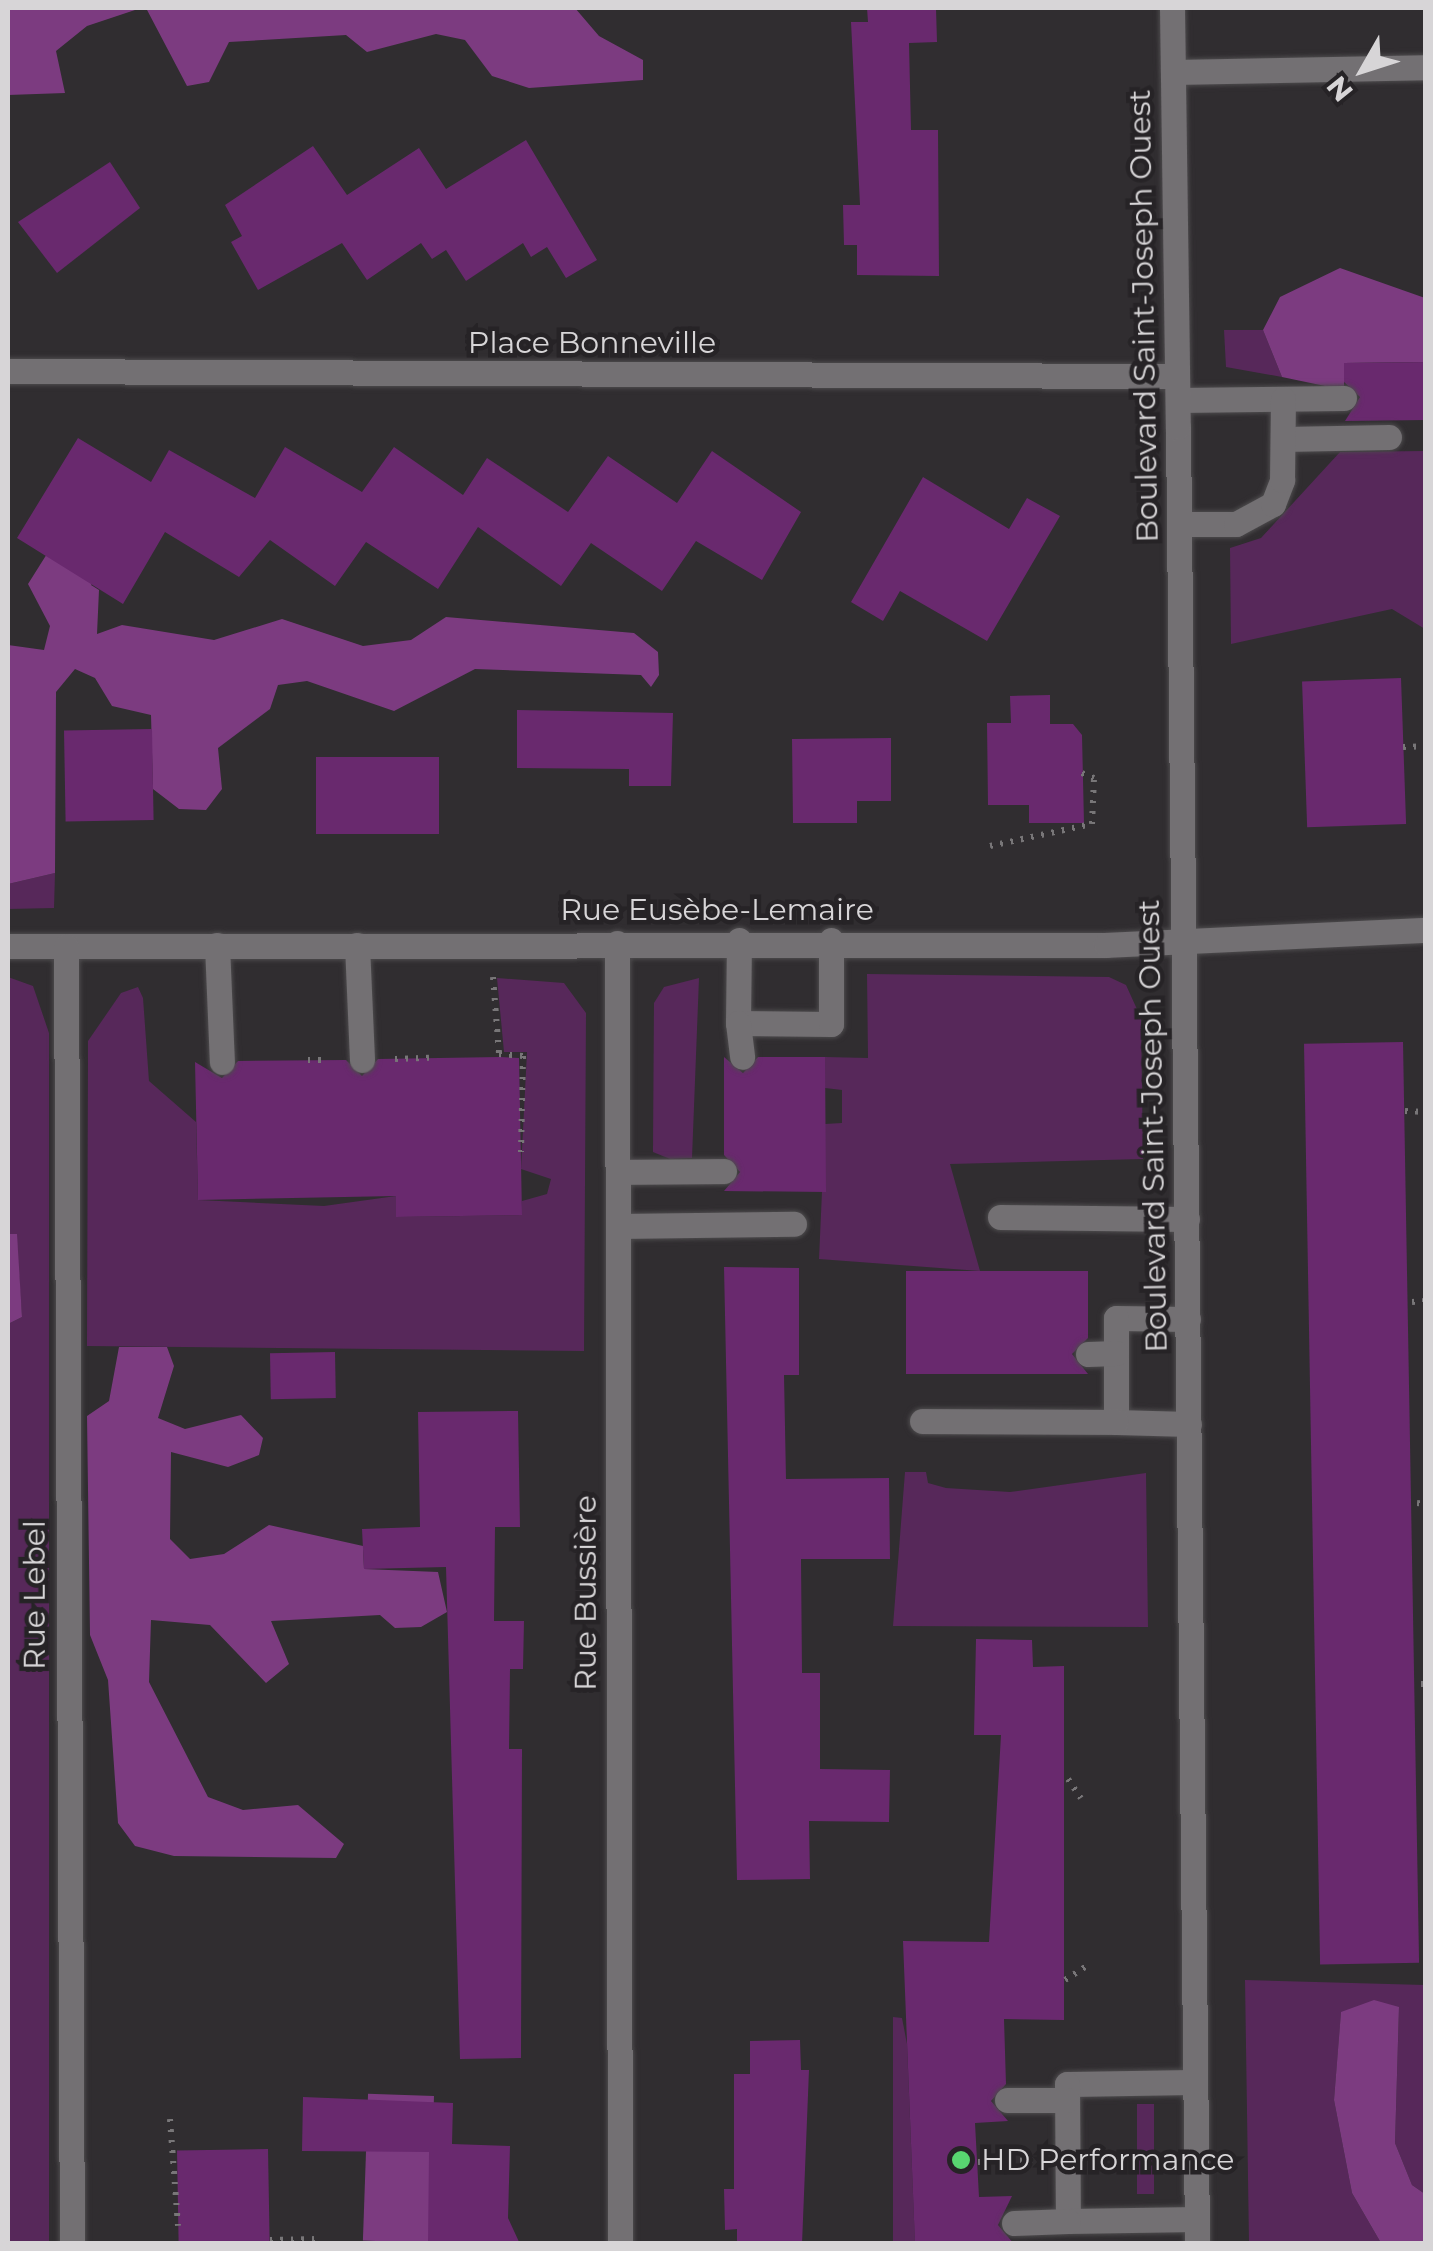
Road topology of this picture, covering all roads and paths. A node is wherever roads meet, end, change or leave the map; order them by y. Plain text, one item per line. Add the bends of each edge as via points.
1 (1172, 8) edge
2 (1426, 66) edge
3 (1173, 72) junction
4 (8, 371) edge
5 (1177, 388) junction
6 (1344, 398) dead end
7 (1284, 399) junction
8 (1389, 437) dead end
9 (1283, 439) junction
10 (1179, 524) junction
11 (1426, 746) edge
12 (1403, 747) dead end
13 (1079, 772) dead end
14 (1040, 823) dead end
15 (1041, 834) junction
16 (990, 846) dead end
17 (1426, 930) edge
18 (739, 940) junction
19 (831, 940) junction
20 (618, 943) junction
21 (1184, 943) junction
22 (491, 944) junction
23 (217, 945) junction
24 (357, 945) junction
25 (8, 946) edge
26 (66, 946) junction
27 (738, 1023) junction
28 (484, 1044) dead end
29 (498, 1044) junction
30 (742, 1058) dead end
31 (362, 1060) dead end
32 (222, 1062) dead end
33 (1405, 1111) dead end
34 (1426, 1112) edge
35 (521, 1152) dead end
36 (724, 1171) dead end
37 (618, 1172) junction
38 (1000, 1217) dead end
39 (1186, 1219) junction
40 (794, 1224) dead end
41 (618, 1226) junction
42 (1426, 1301) edge
43 (1412, 1302) dead end
44 (1188, 1319) junction
45 (1116, 1353) junction
46 (1088, 1354) dead end
47 (922, 1422) dead end
48 (1116, 1422) junction
49 (1188, 1424) junction
50 (1068, 1779) dead end
51 (1081, 1798) dead end
52 (1084, 1967) dead end
53 (1065, 1980) dead end
54 (1195, 2082) junction
55 (1007, 2100) dead end
56 (1067, 2100) junction
57 (170, 2119) dead end
58 (1068, 2159) junction
59 (978, 2162) dead end
60 (1068, 2220) junction
61 (1014, 2223) dead end
62 (178, 2226) dead end
63 (1197, 2231) edge
64 (318, 2239) dead end
65 (270, 2240) dead end
66 (72, 2244) edge
67 (620, 2244) edge

1 - 3 street, Boulevard Saint-Joseph Ouest
2 - 3 street
3 - 5 street, Boulevard Saint-Joseph Ouest
4 - 5 street, Place Bonneville
5 - 7 street, Place Bonneville
5 - 10 street, Boulevard Saint-Joseph Ouest
6 - 7 street, Place Bonneville
7 - 9 street
8 - 9 street
9 - 10 street via 1282,480 1256,518
10 - 21 street, Boulevard Saint-Joseph Ouest
11 - 12 path
13 - 15 path via 1094,778 1092,824
14 - 15 path
15 - 16 path
17 - 21 street, Rue Eusèbe-Lemaire
18 - 19 street, Rue Eusèbe-Lemaire
18 - 20 street, Rue Eusèbe-Lemaire
18 - 27 street
19 - 21 street, Rue Eusèbe-Lemaire
19 - 27 street via 831,1024
20 - 22 street, Rue Eusèbe-Lemaire
20 - 37 street, Rue Bussière
21 - 39 street, Boulevard Saint-Joseph Ouest
22 - 24 street, Rue Eusèbe-Lemaire
22 - 29 path
23 - 24 street, Rue Eusèbe-Lemaire
23 - 26 street, Rue Eusèbe-Lemaire
23 - 32 street
24 - 31 street
25 - 26 street, Rue Eusèbe-Lemaire
26 - 66 street, Rue Lebel
27 - 30 street
28 - 29 path
29 - 35 path via 499,1054 523,1056
33 - 34 path
36 - 37 street
37 - 41 street, Rue Bussière
38 - 39 street
39 - 44 street, Boulevard Saint-Joseph Ouest
40 - 41 street
41 - 67 street, Rue Bussière
42 - 43 path
44 - 45 street via 1116,1318
44 - 49 street, Boulevard Saint-Joseph Ouest
45 - 46 street
45 - 48 street
47 - 48 street
48 - 49 street
49 - 54 street, Boulevard Saint-Joseph Ouest
50 - 51 path
52 - 53 path
54 - 56 street via 1067,2084
54 - 63 street, Boulevard Saint-Joseph Ouest
55 - 56 street
56 - 58 street
57 - 62 path
58 - 59 path
58 - 60 street
60 - 61 street
60 - 63 street
64 - 65 path

